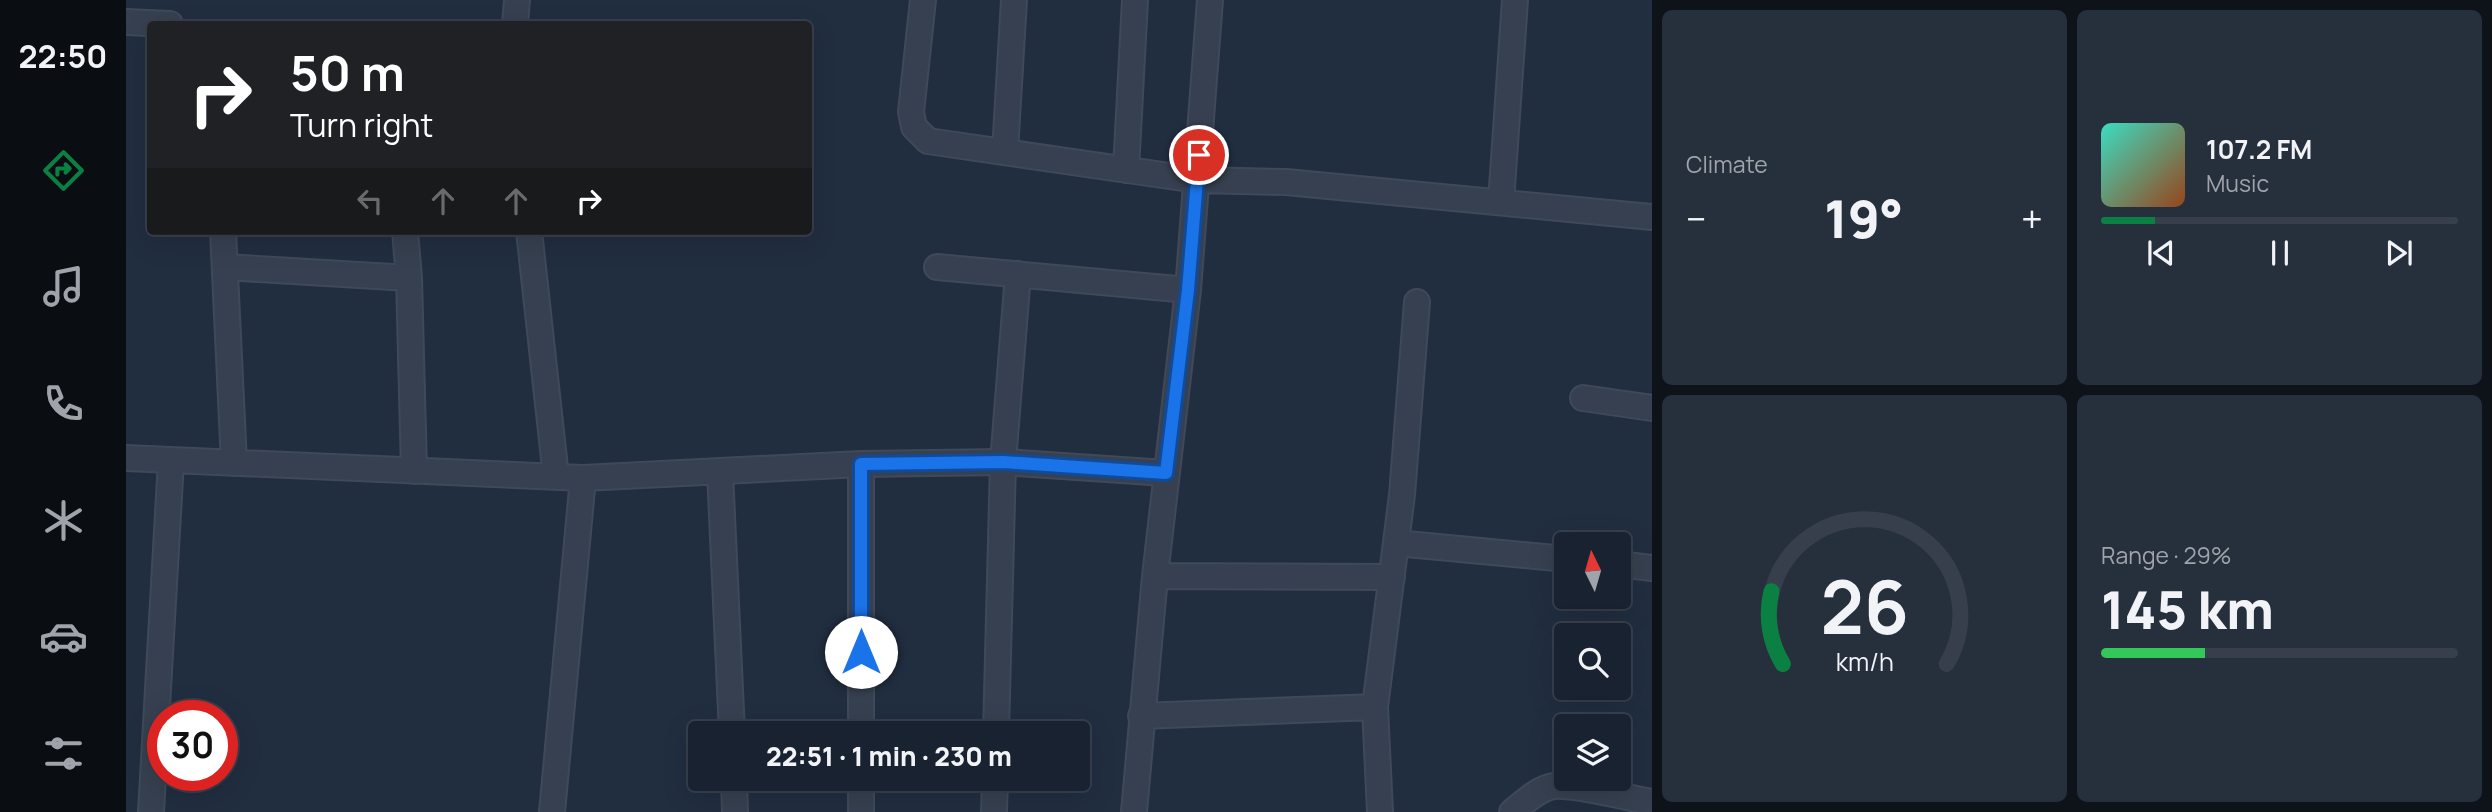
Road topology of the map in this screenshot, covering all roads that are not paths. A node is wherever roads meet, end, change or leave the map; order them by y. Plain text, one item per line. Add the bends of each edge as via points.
1 (517, 0) edge
2 (923, 0) edge
3 (1014, 0) edge
4 (1135, 0) edge
5 (1210, 0) edge
6 (1515, 0) edge
7 (514, 21) edge
8 (126, 22) edge
9 (147, 23) edge
10 (1004, 152) junction
11 (1126, 170) junction
12 (1197, 180) junction
13 (1501, 202) junction
14 (1652, 217) edge
15 (223, 235) edge
16 (405, 235) edge
17 (529, 235) edge
18 (225, 267) junction
19 (937, 267) dead end
20 (1018, 274) junction
21 (409, 278) junction
22 (1188, 290) junction
23 (1417, 302) dead end
24 (1583, 398) dead end
25 (1652, 408) edge
26 (126, 458) edge
27 (171, 461) junction
28 (1003, 462) junction
29 (234, 463) junction
30 (861, 464) junction
31 (414, 471) junction
32 (720, 472) junction
33 (1166, 473) junction
34 (556, 477) junction
35 (583, 478) junction
36 (1396, 543) junction
37 (1554, 558) edge
38 (1631, 565) edge
39 (1652, 568) edge
40 (1155, 576) junction
41 (1392, 577) junction
42 (1375, 707) junction
43 (1141, 716) junction
44 (731, 721) edge
45 (861, 721) edge
46 (996, 721) edge
47 (734, 791) edge
48 (861, 791) edge
49 (995, 791) edge
50 (1652, 802) edge
51 (151, 812) edge
52 (552, 812) edge
53 (735, 812) edge
54 (861, 812) edge
55 (994, 812) edge
56 (1134, 812) edge
57 (1380, 812) edge
58 (1512, 812) edge

1 - 7 street
2 - 10 street via 911,112 914,127 928,141
3 - 10 street
4 - 11 street
5 - 12 street
6 - 13 street
8 - 9 street
10 - 11 street
11 - 12 street
12 - 13 street via 1286,182
12 - 22 street
13 - 14 street
15 - 18 street
16 - 21 street
17 - 34 street
18 - 21 street
18 - 29 street
19 - 20 street
20 - 22 street
20 - 28 street
21 - 31 street
22 - 33 street
23 - 36 street
24 - 25 street
26 - 27 street
27 - 29 street
27 - 51 street
28 - 30 street
28 - 33 street
28 - 46 street
29 - 31 street
30 - 32 street
30 - 45 street
31 - 34 street
32 - 35 street
32 - 44 street
33 - 40 street
34 - 35 street
35 - 52 street
36 - 37 street
36 - 41 street
38 - 39 street
40 - 41 street
40 - 43 street
41 - 42 street
42 - 43 street
42 - 57 street
43 - 56 street
47 - 53 street
48 - 54 street
49 - 55 street
50 - 58 street via 1552,786

